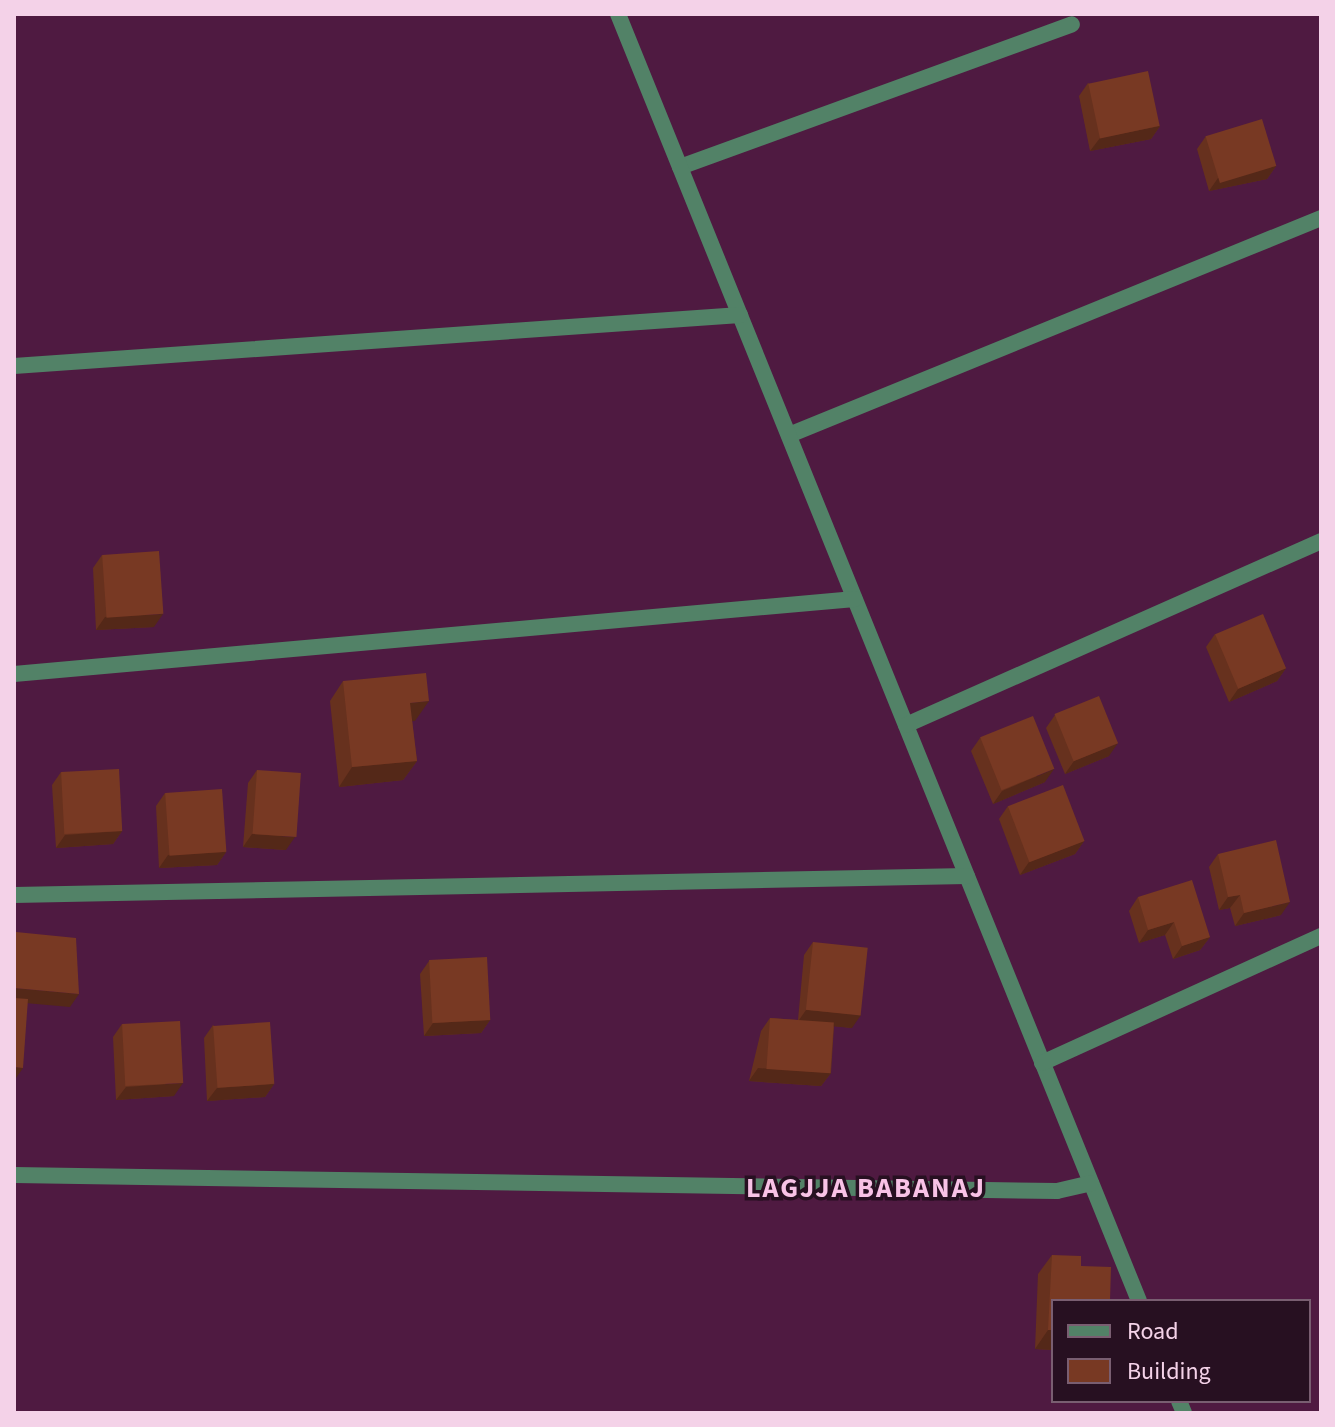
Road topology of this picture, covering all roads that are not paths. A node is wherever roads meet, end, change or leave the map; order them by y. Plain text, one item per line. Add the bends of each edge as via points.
1 (618, 14) edge
2 (1072, 24) dead end
3 (680, 167) junction
4 (1321, 218) edge
5 (740, 315) junction
6 (14, 366) edge
7 (789, 435) junction
8 (1321, 541) edge
9 (855, 599) junction
10 (14, 674) edge
11 (906, 725) junction
12 (967, 876) junction
13 (14, 895) edge
14 (1321, 936) edge
15 (1042, 1063) junction
16 (14, 1175) edge
17 (1091, 1183) junction
18 (1138, 1299) edge

1 - 3 street
2 - 3 street
3 - 5 street
4 - 7 street
5 - 6 street
5 - 7 street
7 - 9 street
8 - 11 street
9 - 10 street
9 - 11 street
11 - 12 street
12 - 13 street
12 - 15 street
14 - 15 street
15 - 17 street
16 - 17 street via 1057,1191
17 - 18 street

